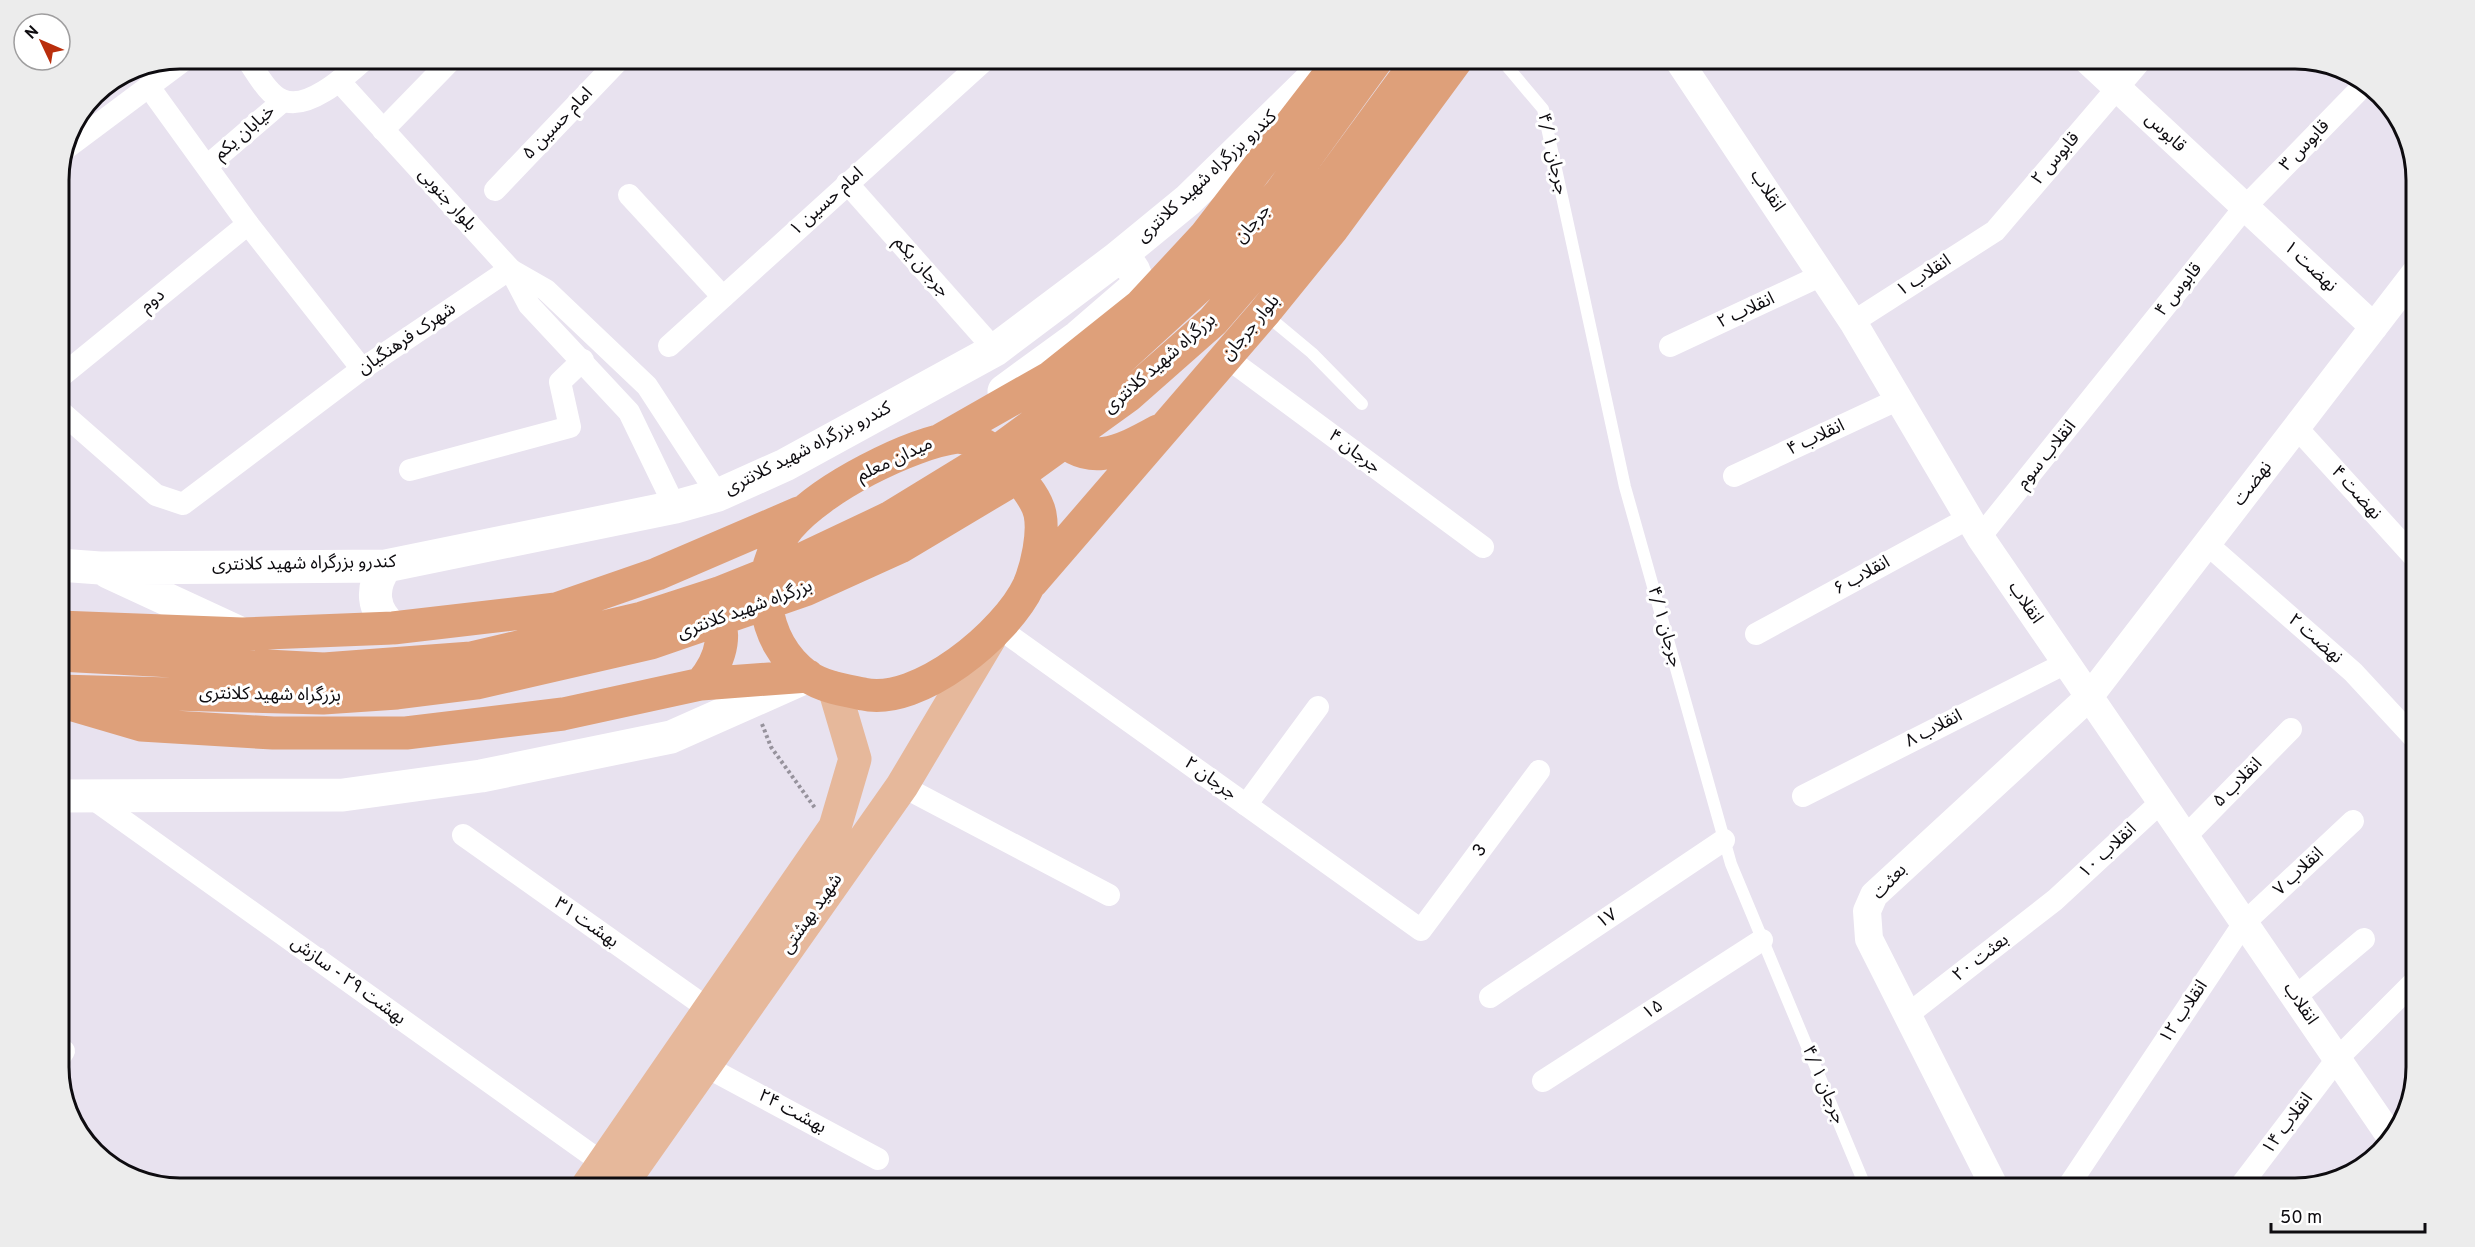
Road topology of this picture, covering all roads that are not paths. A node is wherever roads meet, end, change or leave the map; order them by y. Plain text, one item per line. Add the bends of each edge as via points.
1 (254, 69) edge
2 (353, 69) edge
3 (442, 69) edge
4 (610, 69) edge
5 (973, 69) edge
6 (1322, 69) edge
7 (1334, 69) edge
8 (1370, 69) edge
9 (1412, 69) edge
10 (1450, 69) edge
11 (1511, 69) edge
12 (1684, 69) edge
13 (2097, 69) edge
14 (2133, 69) edge
15 (172, 70) edge
16 (339, 81) junction
17 (149, 87) junction
18 (2117, 88) junction
19 (2359, 90) edge
20 (283, 101) junction
21 (383, 130) junction
22 (76, 141) edge
23 (207, 166) junction
24 (848, 183) junction
25 (495, 190) dead end
26 (629, 195) dead end
27 (2245, 207) junction
28 (248, 224) junction
29 (1995, 231) joint
30 (1116, 259) junction
31 (510, 269) junction
32 (1822, 275) junction
33 (2406, 285) edge
34 (723, 297) junction
35 (1264, 313) junction
36 (1853, 322) junction
37 (2374, 327) junction
38 (669, 346) dead end
39 (1670, 346) dead end
40 (995, 350) junction
41 (1226, 357) junction
42 (583, 360) junction
43 (362, 369) junction
44 (69, 370) edge
45 (1108, 370) joint
46 (2113, 372) joint
47 (1048, 385) junction
48 (1899, 399) junction
49 (1362, 404) dead end
50 (69, 419) edge
51 (1172, 423) junction
52 (2296, 427) junction
53 (961, 437) junction
54 (410, 470) dead end
55 (1734, 476) dead end
56 (718, 495) junction
57 (675, 507) junction
58 (803, 511) junction
59 (1975, 527) junction
60 (2406, 540) edge
61 (2206, 544) junction
62 (1483, 547) dead end
63 (69, 566) edge
64 (386, 566) junction
65 (100, 568) junction
66 (657, 574) junction
67 (1028, 586) junction
68 (69, 627) edge
69 (393, 628) junction
70 (996, 630) junction
71 (242, 634) junction
72 (1756, 634) dead end
73 (69, 656) edge
74 (2066, 663) junction
75 (821, 682) junction
76 (701, 684) junction
77 (69, 691) edge
78 (2089, 697) junction
79 (69, 703) edge
80 (1318, 707) dead end
81 (2291, 729) dead end
82 (2406, 729) edge
83 (1539, 771) dead end
84 (902, 786) junction
85 (1803, 796) dead end
86 (69, 797) edge
87 (92, 798) junction
88 (2161, 802) junction
89 (1246, 805) junction
90 (2353, 822) dead end
91 (463, 835) dead end
92 (2185, 837) junction
93 (1724, 840) junction
94 (1109, 895) dead end
95 (2055, 900) joint
96 (2244, 922) junction
97 (1421, 930) joint
98 (2364, 939) dead end
99 (1762, 940) junction
100 (2406, 990) edge
101 (1490, 997) dead end
102 (2295, 997) junction
103 (710, 1010) junction
104 (1906, 1016) junction
105 (2337, 1059) junction
106 (705, 1066) junction
107 (1543, 1081) dead end
108 (2386, 1130) edge
109 (878, 1159) dead end
110 (600, 1178) edge
111 (604, 1178) edge
112 (605, 1178) edge
113 (1862, 1178) edge
114 (1990, 1178) edge
115 (2074, 1178) edge
116 (2247, 1178) edge

1 - 20 street
2 - 16 street
3 - 21 street
4 - 25 street, امام حسین ۵
5 - 24 street, امام حسین ۱
6 - 30 main road, کندرو بزرگراه شهید کلانتری via 1188,200
7 - 47 highway via 1205,236 1140,306
8 - 45 highway, جرجان via 1281,192 1202,284
9 - 77 highway, بزرگراه شهید کلانتری via 1306,212 1213,321 1128,396 989,494 900,547 805,590 651,644 477,683 323,698
10 - 35 highway, بلوار جرجان via 1333,228
11 - 93 lane, جرجان ۱ /۴ via 1543,109 1625,487
12 - 32 street, انقلاب
13 - 18 street, قابوس
14 - 18 street, ۲ قابوس
15 - 17 street
16 - 20 street via 314,97
16 - 21 street, بلوار جنوبی
17 - 22 street
17 - 23 street
18 - 27 street, قابوس
18 - 29 street, ۲ قابوس
19 - 27 street, ۳ قابوس
20 - 23 street, خیابان یکم
21 - 31 street, بلوار جنوبی
23 - 28 street
24 - 34 street, امام حسین ۱
24 - 40 street, جرجان یکم
26 - 34 street
27 - 37 street, ۱ نهضت
27 - 46 street, ۴ قابوس
28 - 43 street
28 - 44 street, دوم
29 - 36 street, انقلاب ۱
30 - 40 main road, کندرو بزرگراه شهید کلانتری
30 - 53 main road via 1130,264 1137,273 1137,286 1078,337 1011,385
31 - 42 street via 529,304
31 - 43 street, شهرک فرهنگیان
31 - 56 street via 546,290 647,386
32 - 36 street, انقلاب
32 - 39 street, ۲ انقلاب
33 - 37 street, نهضت
34 - 38 street, امام حسین ۱
35 - 41 highway, بلوار جرجان
35 - 49 lane via 1312,353
36 - 48 street, انقلاب
37 - 52 street, نهضت
40 - 56 main road, کندرو بزرگراه شهید کلانتری via 785,465
41 - 51 highway, بلوار جرجان
41 - 62 street, ۴ جرجان
42 - 54 street via 560,382 570,427
42 - 57 street via 629,412
43 - 50 street, شهرک فرهنگیان via 183,504 156,495
45 - 73 highway, بزرگراه شهید کلانتری via 992,455 889,518 794,563 642,618 471,658 398,665 324,669
46 - 59 street, انقلاب سوم
47 - 51 highway via 1048,420 1063,443 1079,452 1096,456 1131,446
47 - 53 highway
48 - 55 street, ۴ انقلاب
48 - 59 street, انقلاب
51 - 67 highway, بلوار جرجان
52 - 60 street, ۴ نهضت
52 - 61 street, نهضت
53 - 58 highway, میدان معلم via 865,472
53 - 67 highway via 1006,462 1027,488 1040,513 1040,533
56 - 57 main road, کندرو بزرگراه شهید کلانتری
57 - 64 main road, کندرو بزرگراه شهید کلانتری
58 - 66 highway
58 - 75 highway, میدان معلم via 777,544 765,576 768,619 776,641
59 - 72 street, ۶ انقلاب
59 - 74 street, انقلاب
61 - 78 street, نهضت
61 - 82 street, ۲ نهضت via 2352,672
63 - 65 main road, کندرو بزرگراه شهید کلانتری
64 - 65 main road, کندرو بزرگراه شهید کلانتری
64 - 69 main road via 375,587 375,599 381,615
65 - 71 main road
66 - 69 highway via 556,609
66 - 76 highway via 676,576 694,584 708,596 718,613 723,632 721,651 714,669
67 - 70 highway
68 - 71 highway
69 - 71 highway
70 - 75 highway via 931,681 897,693 870,696
70 - 84 main road, شهید بهشتی
70 - 89 street, جرجان ۲
74 - 78 street, انقلاب
74 - 85 street, ۸ انقلاب
75 - 76 highway, بزرگراه شهید کلانتری
75 - 87 main road via 753,700 671,736 481,776 343,795
75 - 103 main road, شهید بهشتی via 855,759 835,827
76 - 79 highway, بزرگراه شهید کلانتری via 563,714 406,733 273,732 141,725
78 - 88 street, انقلاب
78 - 104 street, بعثت via 1874,896 1867,911 1869,939
80 - 89 street
81 - 92 street, ۵ انقلاب
83 - 97 street, 3
84 - 94 street
84 - 106 main road, شهید بهشتی
86 - 87 main road
87 - 110 street, بهشت ۲۹ - سازش
88 - 92 street, انقلاب
88 - 95 street, ۱۰ انقلاب
89 - 97 street, جرجان ۲
90 - 96 street, ۷ انقلاب
91 - 103 street, بهشت ۳۱
92 - 96 street, انقلاب
93 - 99 lane, جرجان ۱ /۴
93 - 101 street, ۱۷
95 - 104 street, ۲۰ بعثت
96 - 102 street, انقلاب
96 - 115 street, ۱۲ انقلاب
98 - 102 street
99 - 107 street, ۱۵
99 - 113 lane, جرجان ۱ /۴
100 - 105 street, ۱۴ انقلاب
102 - 105 street, انقلاب
103 - 111 main road, شهید بهشتی
104 - 114 street, بعثت
105 - 108 street, انقلاب
105 - 116 street, ۱۴ انقلاب
106 - 109 street, بهشت ۲۴
106 - 112 main road, شهید بهشتی

